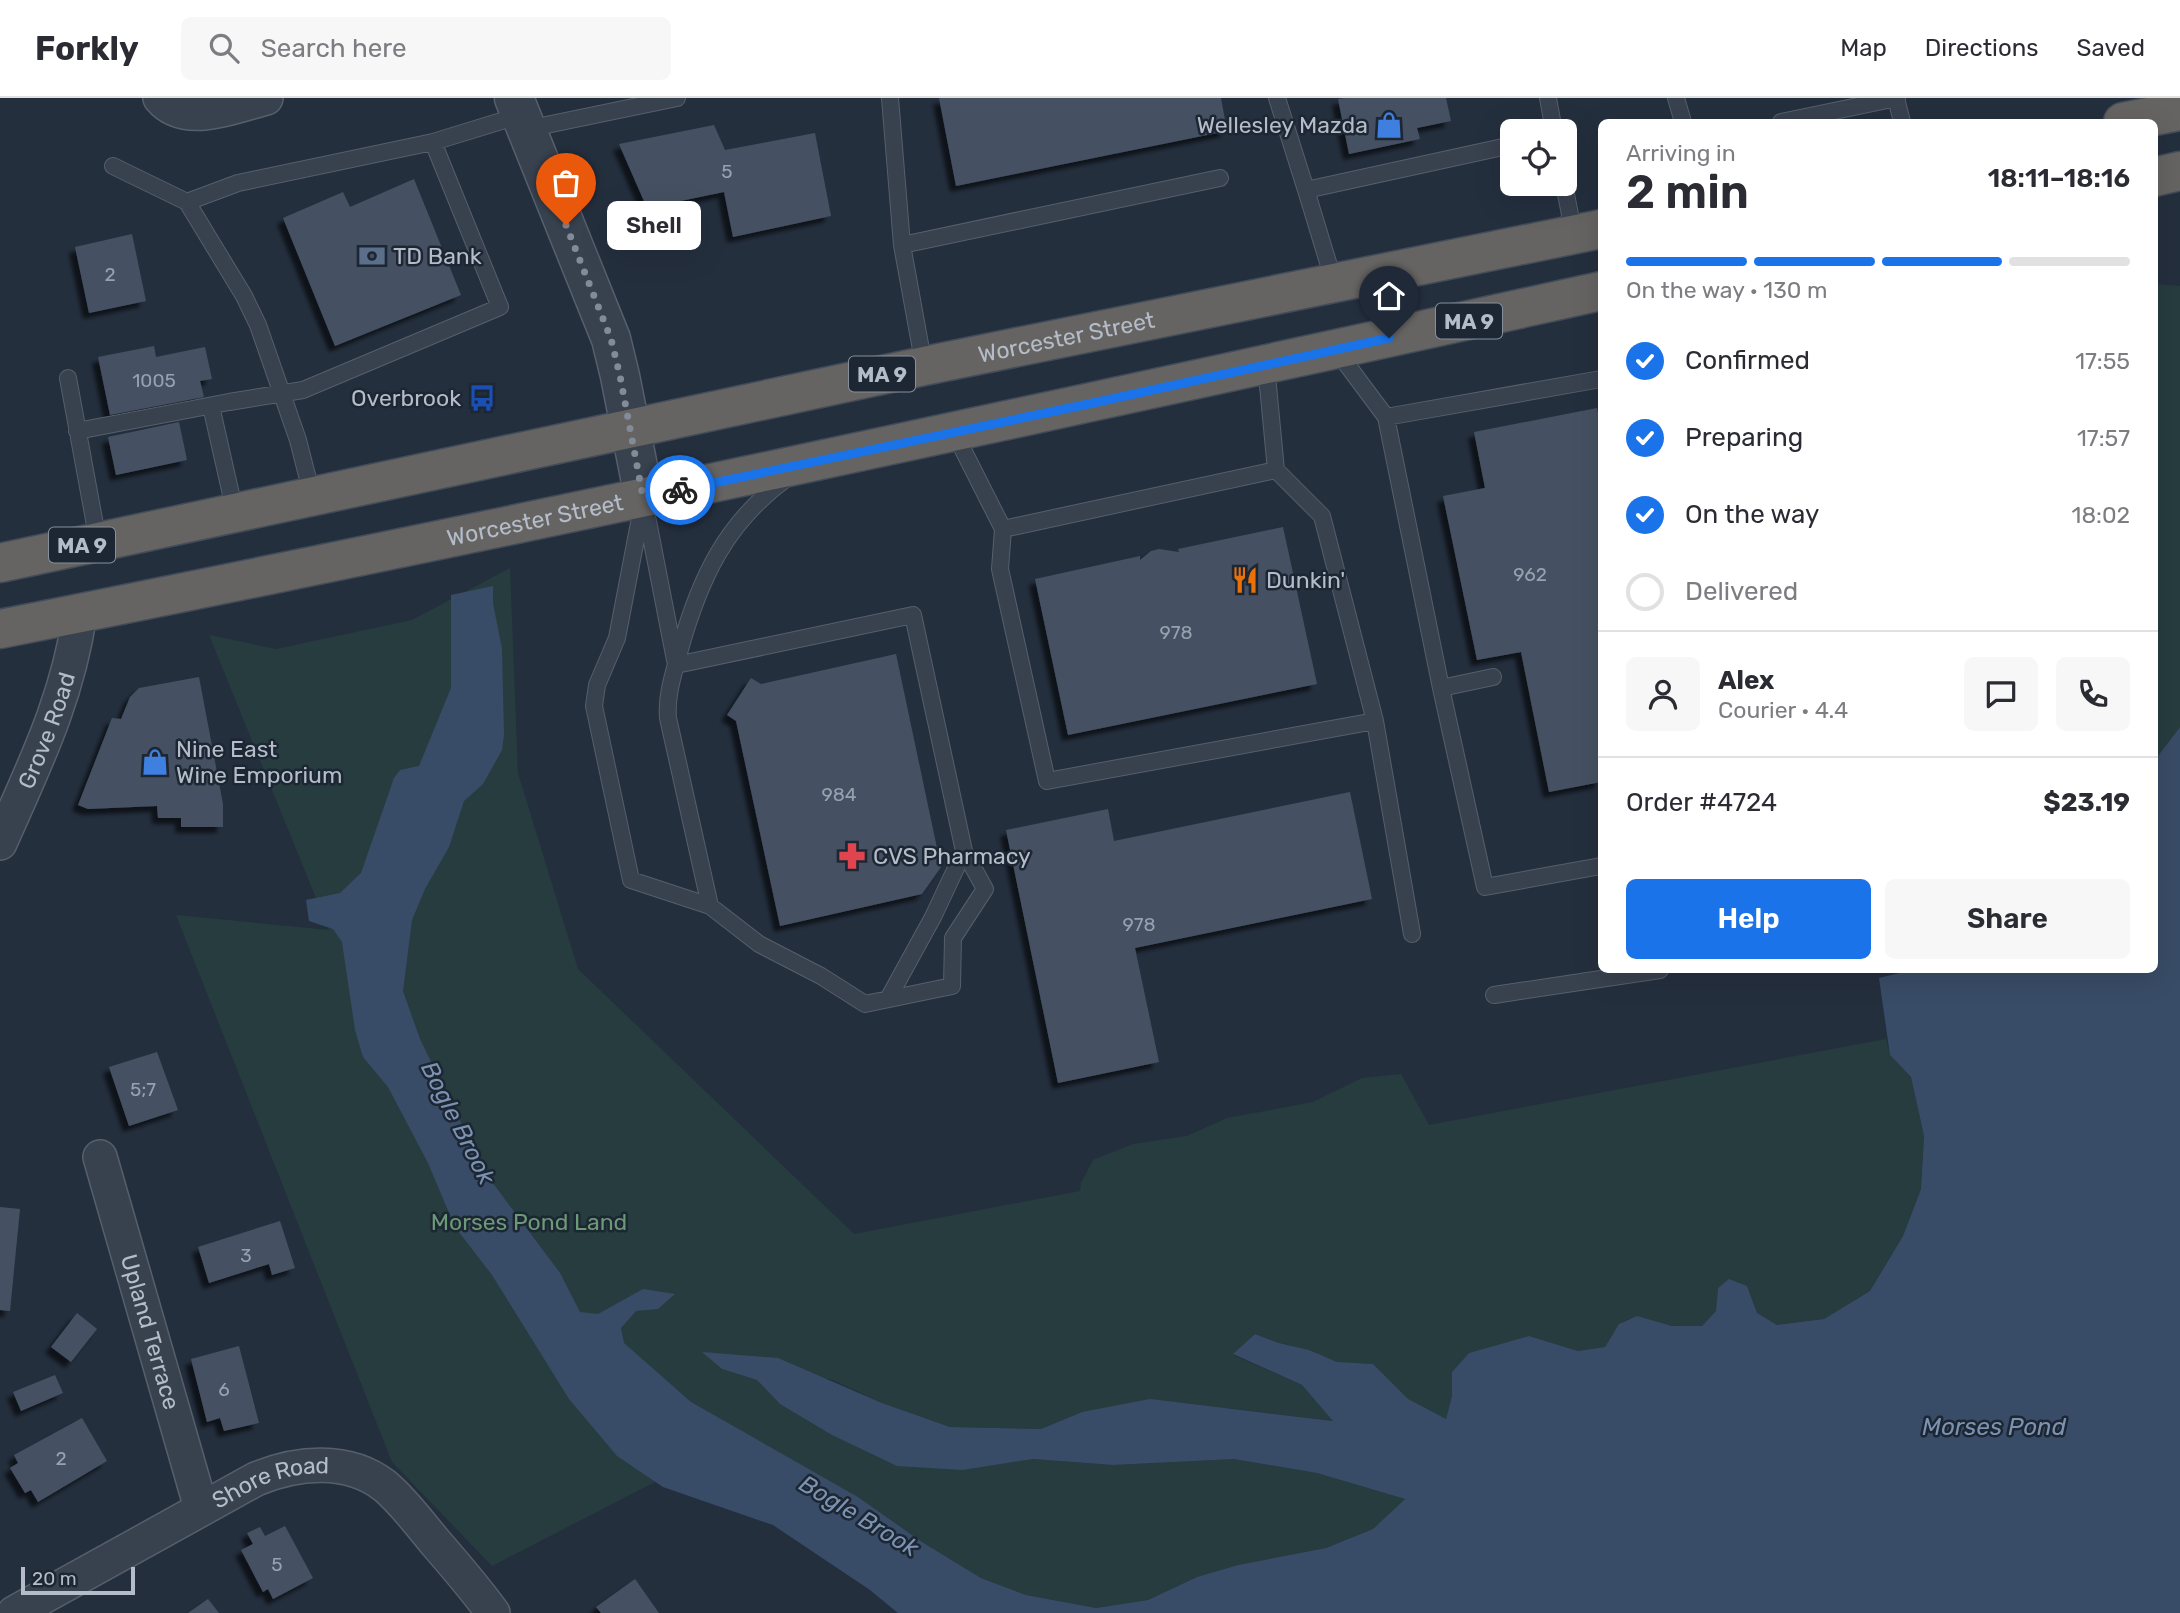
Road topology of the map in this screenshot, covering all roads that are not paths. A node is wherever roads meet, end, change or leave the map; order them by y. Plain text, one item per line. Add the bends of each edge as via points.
1 (160, 98) edge
2 (266, 98) edge
3 (677, 98) edge
4 (890, 98) edge
5 (1277, 98) edge
6 (1548, 98) edge
7 (1676, 98) edge
8 (1897, 98) edge
9 (2180, 111) edge
10 (520, 114) edge
11 (1552, 119) edge
12 (1682, 119) edge
13 (1796, 119) edge
14 (1901, 119) edge
15 (2139, 119) edge
16 (433, 142) junction
17 (1500, 148) edge
18 (113, 166) dead end
19 (2180, 171) edge
20 (2158, 176) edge
21 (1220, 178) dead end
22 (1306, 190) junction
23 (1570, 196) edge
24 (187, 202) junction
25 (1588, 232) edge
26 (902, 245) junction
27 (1334, 282) junction
28 (1598, 292) edge
29 (1336, 350) junction
30 (1266, 365) junction
31 (924, 366) junction
32 (68, 378) dead end
33 (1598, 380) edge
34 (282, 395) junction
35 (211, 406) junction
36 (1386, 417) junction
37 (631, 428) junction
38 (78, 431) junction
39 (954, 432) junction
40 (817, 460) junction
41 (1276, 470) junction
42 (312, 495) junction
43 (643, 497) junction
44 (235, 512) junction
45 (1003, 529) junction
46 (98, 541) junction
47 (0, 563) edge
48 (80, 613) junction
49 (0, 629) edge
50 (676, 666) junction
51 (1493, 677) dead end
52 (1441, 688) junction
53 (1375, 721) junction
54 (0, 843) edge
55 (964, 851) junction
56 (1598, 867) edge
57 (710, 906) junction
58 (1412, 934) dead end
59 (1641, 973) edge
60 (1493, 996) dead end
61 (888, 999) junction
62 (100, 1157) dead end
63 (201, 1508) junction
64 (14, 1613) edge
65 (493, 1613) edge

1 - 2 street via 184,113 206,113
3 - 10 lane
4 - 26 lane
5 - 22 lane
6 - 11 lane
7 - 12 lane
8 - 13 lane
8 - 14 lane
9 - 15 highway
10 - 16 lane
10 - 37 street via 611,339
16 - 24 lane via 246,181
16 - 34 lane via 500,307 320,385
17 - 22 lane
18 - 24 lane
19 - 20 highway
21 - 26 lane
22 - 27 lane
23 - 25 lane
24 - 34 lane via 251,309
25 - 27 highway, Worcester Street / MA 9
26 - 31 lane
27 - 31 highway, Worcester Street / MA 9
28 - 29 highway, Worcester Street / MA 9
29 - 30 highway, Worcester Street / MA 9
29 - 36 lane
30 - 39 highway, Worcester Street / MA 9
30 - 41 lane
31 - 37 highway, Worcester Street / MA 9
32 - 38 lane
33 - 36 lane
34 - 35 lane
34 - 42 lane
35 - 38 lane
35 - 44 lane
36 - 52 lane
37 - 42 highway, Worcester Street / MA 9
37 - 43 street
38 - 46 lane
39 - 40 highway, Worcester Street / MA 9
39 - 45 lane
40 - 43 highway, Worcester Street / MA 9
40 - 50 lane via 751,508 722,546 696,595
41 - 45 lane
41 - 53 lane via 1322,516
42 - 44 highway, Worcester Street / MA 9
43 - 48 highway, Worcester Street / MA 9
43 - 50 lane
43 - 57 lane via 620,626 597,685 594,706 631,880
44 - 46 highway, Worcester Street / MA 9
45 - 53 lane via 1000,569 1047,781
46 - 47 highway, Worcester Street / MA 9
48 - 49 highway, Worcester Street / MA 9
48 - 54 street, Grove Road via 63,694
50 - 55 lane via 913,615
50 - 57 lane via 667,698 668,718
51 - 52 lane
52 - 56 lane via 1485,887
53 - 58 lane
55 - 61 lane
55 - 61 lane via 985,889 953,938 952,986
57 - 61 lane via 759,944 865,1004
59 - 60 lane
62 - 63 street, Upland Terrace
63 - 64 street, Shore Road
63 - 65 street, Shore Road via 280,1468 332,1466 358,1471 383,1485 405,1506

